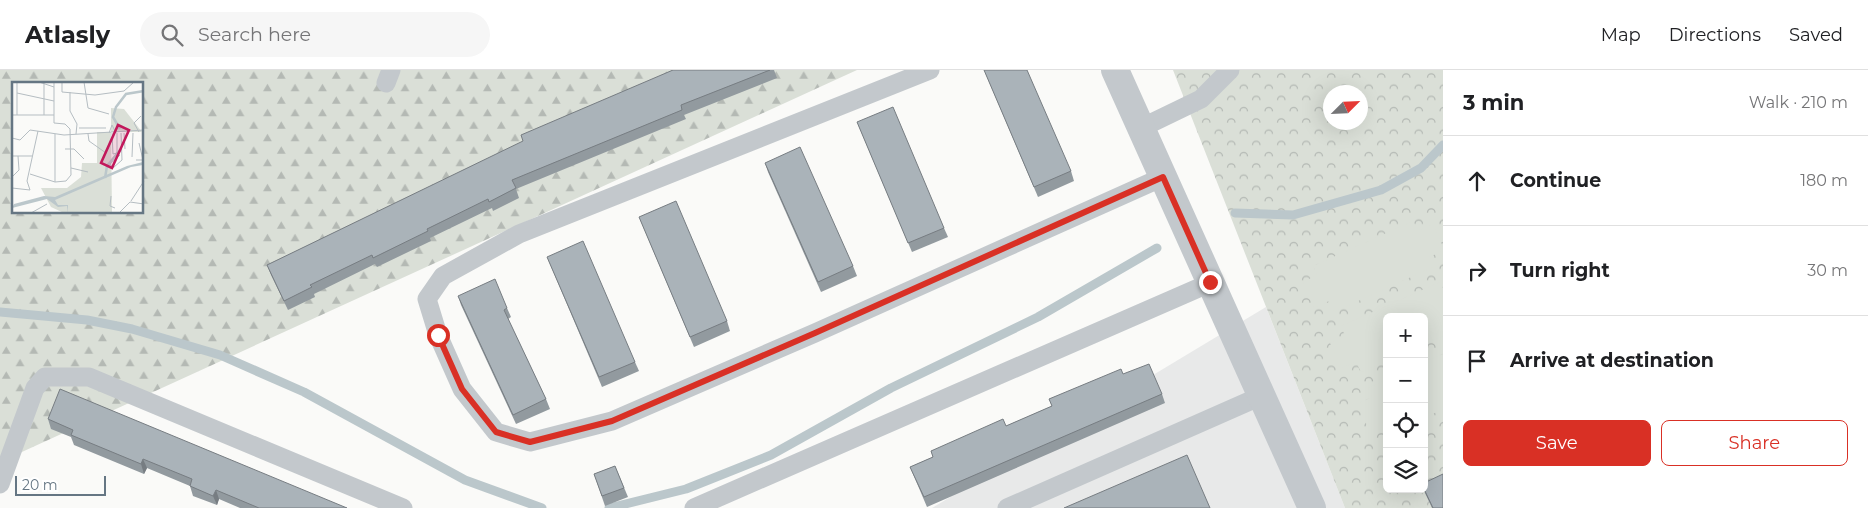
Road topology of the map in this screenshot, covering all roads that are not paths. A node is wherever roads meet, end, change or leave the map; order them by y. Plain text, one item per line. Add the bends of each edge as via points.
1 (930, 70) edge
2 (1115, 70) edge
3 (1230, 70) edge
4 (1141, 128) junction
5 (1163, 177) junction
6 (1210, 282) junction
7 (1261, 396) junction
8 (0, 484) edge
9 (404, 508) edge
10 (694, 508) edge
11 (1007, 508) edge
12 (1312, 508) edge

1 - 5 lane via 519,234 443,276 427,299 438,335 462,389 496,432 530,442 612,421
2 - 4 street
3 - 4 lane via 1202,99
4 - 5 street
5 - 6 street
6 - 7 street
6 - 10 lane
7 - 11 lane
7 - 12 street
8 - 9 lane via 35,388 45,377 89,377

